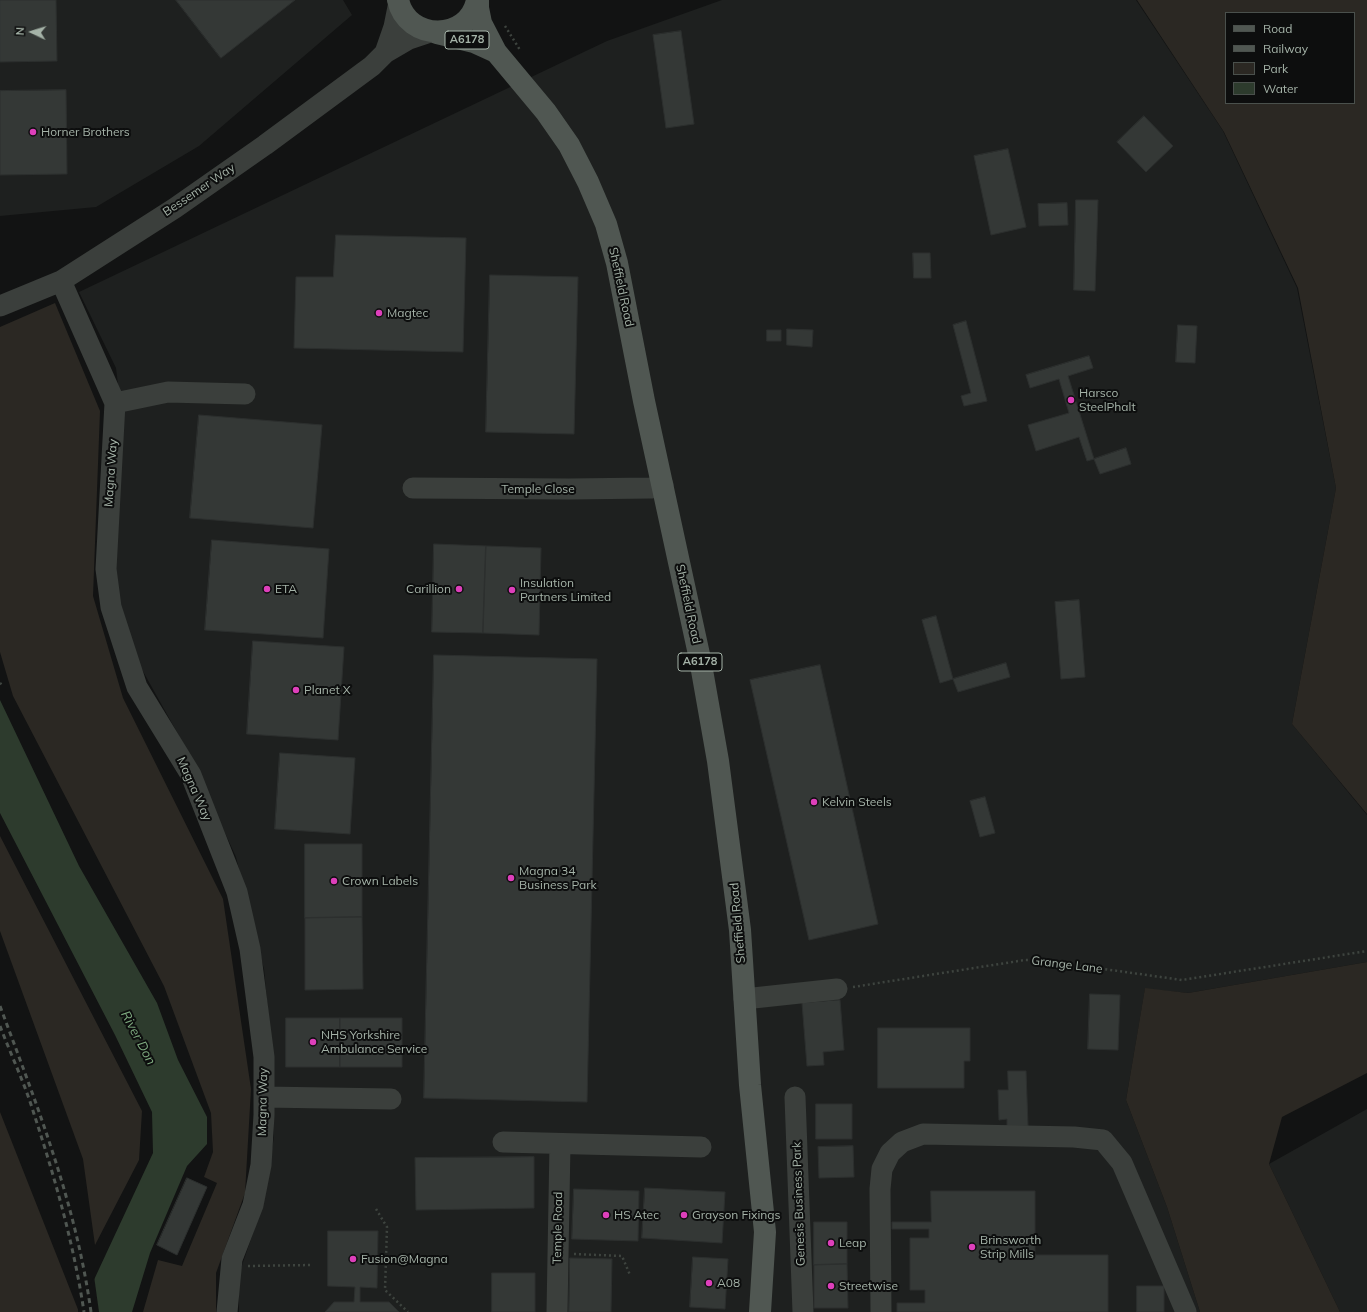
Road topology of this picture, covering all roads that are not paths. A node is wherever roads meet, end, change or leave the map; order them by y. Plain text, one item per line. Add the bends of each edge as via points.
1 (477, 0) edge
2 (399, 1) edge
3 (433, 32) junction
4 (496, 52) junction
5 (385, 53) junction
6 (61, 281) junction
7 (0, 306) edge
8 (245, 394) dead end
9 (115, 403) junction
10 (663, 485) junction
11 (413, 488) dead end
12 (837, 989) road end
13 (744, 999) junction
14 (264, 1097) junction
15 (795, 1097) dead end
16 (391, 1098) dead end
17 (503, 1142) dead end
18 (560, 1144) junction
19 (701, 1146) dead end
20 (227, 1312) edge
21 (557, 1312) edge
22 (760, 1312) edge
23 (803, 1312) edge
24 (881, 1312) edge
25 (1186, 1312) edge

1 - 3 main road via 468,18 454,29
1 - 4 main road, Sheffield Road / A6178 via 482,23
2 - 3 main road, Sheffield Road via 408,20 419,28
2 - 5 street, Bessemer Way
3 - 4 main road, Sheffield Road / A6178 via 474,42
3 - 5 street, Bessemer Way via 409,39
4 - 10 main road, Sheffield Road / A6178 via 546,112 569,145 606,224 618,263
5 - 6 street, Bessemer Way via 372,66 265,145
6 - 7 street, Bessemer Way
6 - 9 street, Magna Way
8 - 9 street via 168,392
9 - 14 street, Magna Way via 106,569 111,607 137,687 191,774 237,892 259,1005 264,1057
10 - 11 street, Temple Close via 651,488 569,490
10 - 13 main road, Sheffield Road / A6178 via 700,659 718,761 740,930
12 - 13 street
13 - 22 main road, Sheffield Road / A6178 via 765,1232
14 - 16 street
14 - 20 street, Magna Way via 261,1165 253,1205 231,1266
15 - 23 street, Genesis Business Park
17 - 18 street
18 - 19 street
18 - 21 street, Temple Road
24 - 25 street via 882,1169 890,1153 902,1142 923,1134 959,1133 1103,1140 1122,1163

